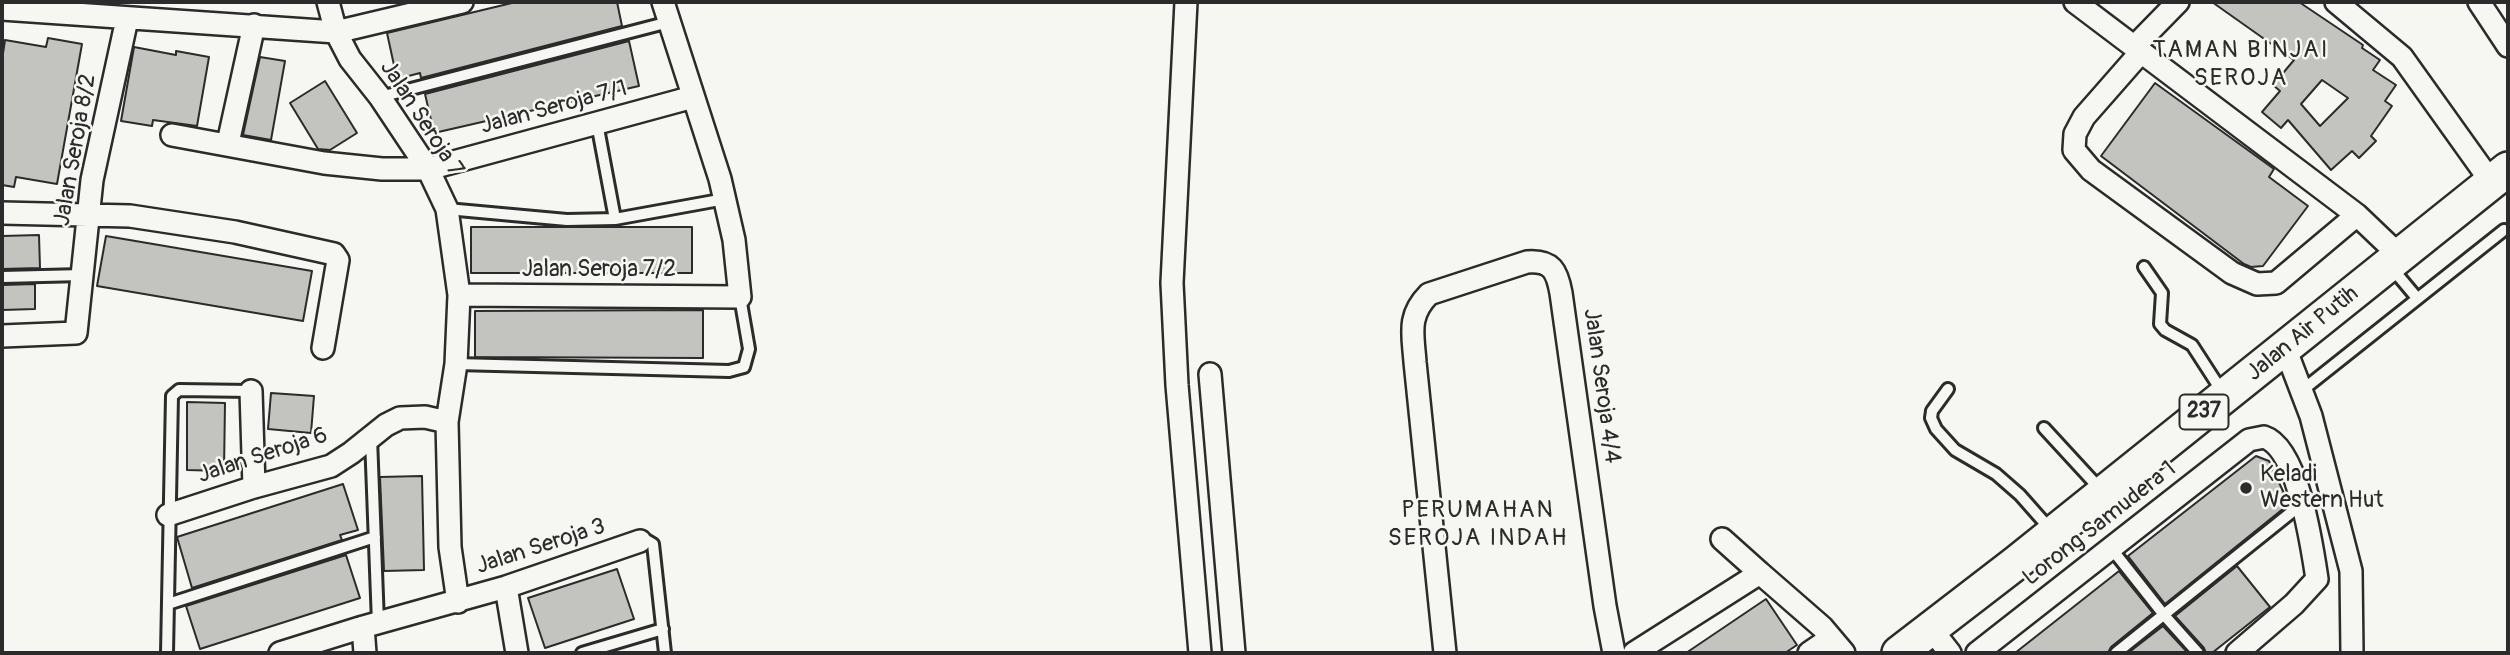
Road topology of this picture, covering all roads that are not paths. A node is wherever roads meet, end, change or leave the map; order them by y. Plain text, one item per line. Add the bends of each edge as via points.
1 (328, 2) edge
2 (462, 2) edge
3 (1186, 2) edge
4 (2075, 2) edge
5 (2178, 2) edge
6 (2336, 2) edge
7 (2479, 2) edge
8 (2, 9) edge
9 (666, 12) edge
10 (127, 19) junction
11 (254, 25) junction
12 (335, 32) junction
13 (2508, 46) edge
14 (2138, 50) junction
15 (380, 97) junction
16 (693, 97) junction
17 (597, 123) junction
18 (172, 135) dead end
19 (228, 144) junction
20 (428, 169) junction
21 (2500, 176) edge
22 (724, 199) junction
23 (447, 209) junction
24 (2, 213) edge
25 (88, 215) junction
26 (2357, 215) junction
27 (615, 219) junction
28 (2504, 230) dead end
29 (2394, 261) junction
30 (2144, 267) dead end
31 (83, 275) junction
32 (2, 277) edge
33 (459, 295) junction
34 (740, 297) junction
35 (2417, 298) junction
36 (2, 336) edge
37 (323, 348) dead end
38 (2285, 348) junction
39 (456, 364) junction
40 (1210, 374) dead end
41 (1948, 389) dead end
42 (251, 391) joint
43 (2300, 392) junction
44 (2225, 396) junction
45 (447, 422) junction
46 (2044, 428) dead end
47 (371, 439) junction
48 (254, 487) junction
49 (2103, 493) junction
50 (2303, 503) junction
51 (168, 515) junction
52 (2054, 533) junction
53 (375, 537) junction
54 (1722, 539) dead end
55 (640, 541) joint
56 (2111, 548) junction
57 (2351, 571) junction
58 (1760, 573) junction
59 (2317, 579) junction
60 (506, 587) junction
61 (458, 601) junction
62 (168, 604) junction
63 (2164, 615) junction
64 (371, 625) junction
65 (663, 629) junction
66 (1941, 642) edge
67 (1837, 646) edge
68 (167, 653) edge
69 (280, 653) edge
70 (365, 653) edge
71 (517, 653) edge
72 (582, 653) edge
73 (665, 653) edge
74 (1200, 653) edge
75 (1234, 653) edge
76 (1446, 653) edge
77 (1614, 653) edge
78 (1634, 653) edge
79 (1808, 653) edge
80 (1899, 653) edge
81 (1977, 653) edge
82 (2116, 653) edge
83 (2198, 653) edge
84 (2237, 653) edge
85 (2351, 653) edge

1 - 12 street, Jalan Seroja 7
2 - 12 street
3 - 74 street via 1172,283
4 - 14 street
5 - 14 street
6 - 21 street via 2402,57
7 - 13 street
8 - 10 street
9 - 15 lane
9 - 16 street
10 - 11 street
10 - 25 street, Jalan Seroja 8/2
11 - 12 street
11 - 19 street
12 - 15 street, Jalan Seroja 7
14 - 26 street
14 - 26 street via 2075,134 2074,150 2091,170 2232,272 2257,284 2276,283
15 - 20 street, Jalan Seroja 7
16 - 17 street, Jalan Seroja 7/1
16 - 22 street
17 - 20 street, Jalan Seroja 7/1
17 - 27 lane
18 - 19 street, Jalan Seroja 7/1
19 - 20 street, Jalan Seroja 7/1 via 324,163
20 - 23 street, Jalan Seroja 7
21 - 29 main road, Jalan Air Putih / 237
22 - 27 lane
22 - 34 street
23 - 27 lane via 567,220
23 - 33 street, Jalan Seroja 7
24 - 25 street
25 - 31 street, Jalan Seroja 8/2
25 - 37 street via 130,216 235,232 334,254 338,260
26 - 29 street
28 - 35 lane
29 - 35 lane
29 - 38 main road, Jalan Air Putih / 237
30 - 44 lane via 2162,293 2160,324 2192,345
31 - 32 lane
31 - 36 street, Jalan Seroja 8/2 via 76,333
33 - 34 street, Jalan Seroja 7/2
33 - 39 street, Jalan Seroja 7
34 - 39 lane via 749,349 744,367 729,371
35 - 43 lane
38 - 43 street
38 - 44 main road, Jalan Air Putih / 237
39 - 45 street, Jalan Seroja 7
40 - 75 street
41 - 52 lane via 1932,411 1936,429 1955,450 1996,474 2020,495
42 - 48 street
42 - 51 lane via 179,390 172,396
43 - 57 street
44 - 49 main road, Jalan Air Putih / 237
45 - 47 street, Jalan Seroja 6 via 400,418
45 - 61 street, Jalan Seroja 7 via 450,547
46 - 49 lane
47 - 48 street, Jalan Seroja 6 via 331,466
47 - 53 lane
48 - 51 street, Jalan Seroja 6
49 - 52 main road, Jalan Air Putih / 237
50 - 56 street, Lorong Samudera 1 via 2282,452 2269,439 2257,437
50 - 59 street
50 - 63 lane
51 - 62 lane
52 - 66 main road, Jalan Air Putih / 237
53 - 62 lane
53 - 64 lane
54 - 58 street
55 - 60 street, Jalan Seroja 3
55 - 65 lane via 653,544
56 - 63 lane
56 - 81 street, Lorong Samudera 1
57 - 59 street
57 - 85 street
58 - 67 street
58 - 78 street
59 - 84 street
60 - 61 street, Jalan Seroja 3
60 - 71 street
61 - 64 street, Jalan Seroja 3
62 - 68 lane
63 - 82 lane
63 - 83 lane
64 - 69 street, Jalan Seroja 3
64 - 70 street
65 - 72 lane
65 - 73 lane
66 - 80 main road, Jalan Air Putih / 237
67 - 79 street
76 - 77 street, Jalan Seroja 4/4 via 1414,314 1429,294 1537,261 1557,275

